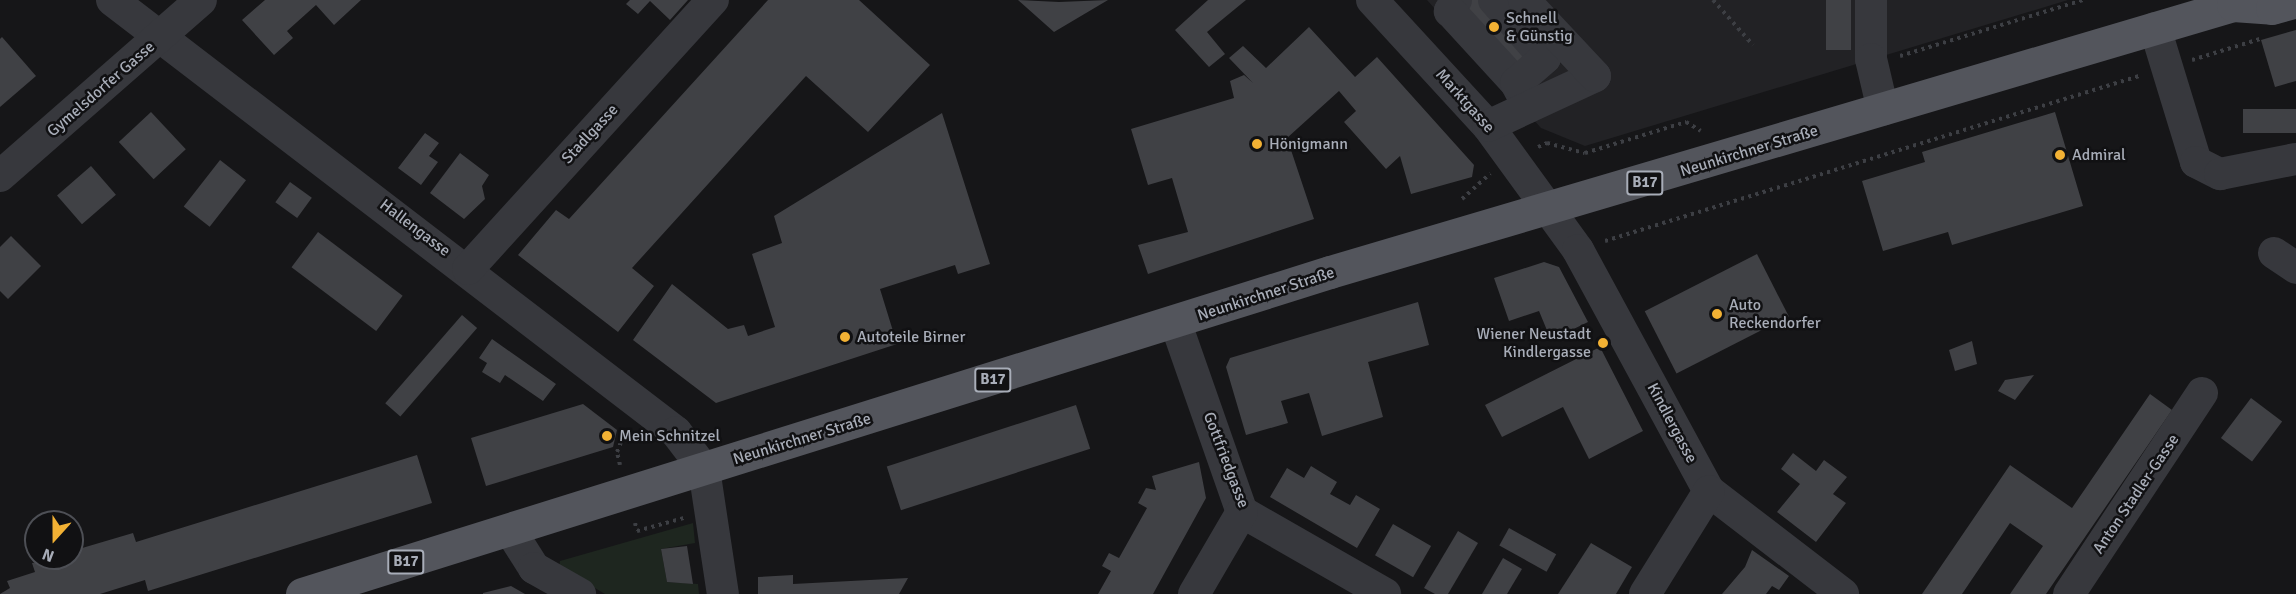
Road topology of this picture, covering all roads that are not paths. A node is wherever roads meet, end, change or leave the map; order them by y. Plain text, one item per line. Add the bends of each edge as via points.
1 (112, 0) edge
2 (201, 0) edge
3 (713, 0) edge
4 (1372, 0) edge
5 (1456, 0) edge
6 (1494, 0) edge
7 (1524, 0) edge
8 (1871, 0) edge
9 (2296, 1) edge
10 (2234, 2) edge
11 (2171, 16) edge
12 (161, 36) junction
13 (1523, 95) junction
14 (1883, 110) junction
15 (1488, 126) junction
16 (2296, 159) edge
17 (0, 177) edge
18 (1549, 209) junction
19 (468, 269) junction
20 (1176, 324) junction
21 (2202, 393) dead end
22 (705, 469) junction
23 (1709, 491) junction
24 (1242, 512) junction
25 (510, 530) junction
26 (1806, 583) edge
27 (305, 594) edge
28 (580, 594) edge
29 (723, 594) edge
30 (1194, 594) edge
31 (1385, 594) edge
32 (1645, 594) edge
33 (1843, 594) edge
34 (2068, 594) edge

1 - 12 street, Hallengasse
2 - 12 street, Gymelsdorfer Gasse
3 - 19 street, Stadlgasse
4 - 15 street, Marktgasse
5 - 13 street via 1450,11
6 - 13 street via 1545,58
7 - 13 street via 1595,76
8 - 14 street via 1873,68
9 - 10 main road, Neunkirchner Straße / B17 via 2272,8
10 - 11 main road, Neunkirchner Straße / B17
11 - 14 main road, Neunkirchner Straße / B17
11 - 16 street via 2168,67 2196,162 2220,174
12 - 17 street, Gymelsdorfer Gasse
12 - 19 street, Hallengasse
13 - 15 street
14 - 18 main road, Neunkirchner Straße / B17
15 - 18 street, Marktgasse
18 - 20 main road, Neunkirchner Straße / B17
18 - 23 street, Kindlergasse via 1595,277
19 - 22 street, Hallengasse via 676,432
20 - 22 main road, Neunkirchner Straße / B17
20 - 24 street, Gottfriedgasse
21 - 34 street, Anton Stadler-Gasse
22 - 25 main road, Neunkirchner Straße / B17
22 - 29 street
23 - 26 street, Kindlergasse
23 - 32 street
24 - 30 street
24 - 31 street, Gottfriedgasse
25 - 27 main road, Neunkirchner Straße / B17
25 - 28 street via 534,568
26 - 33 street, Kindlergasse

